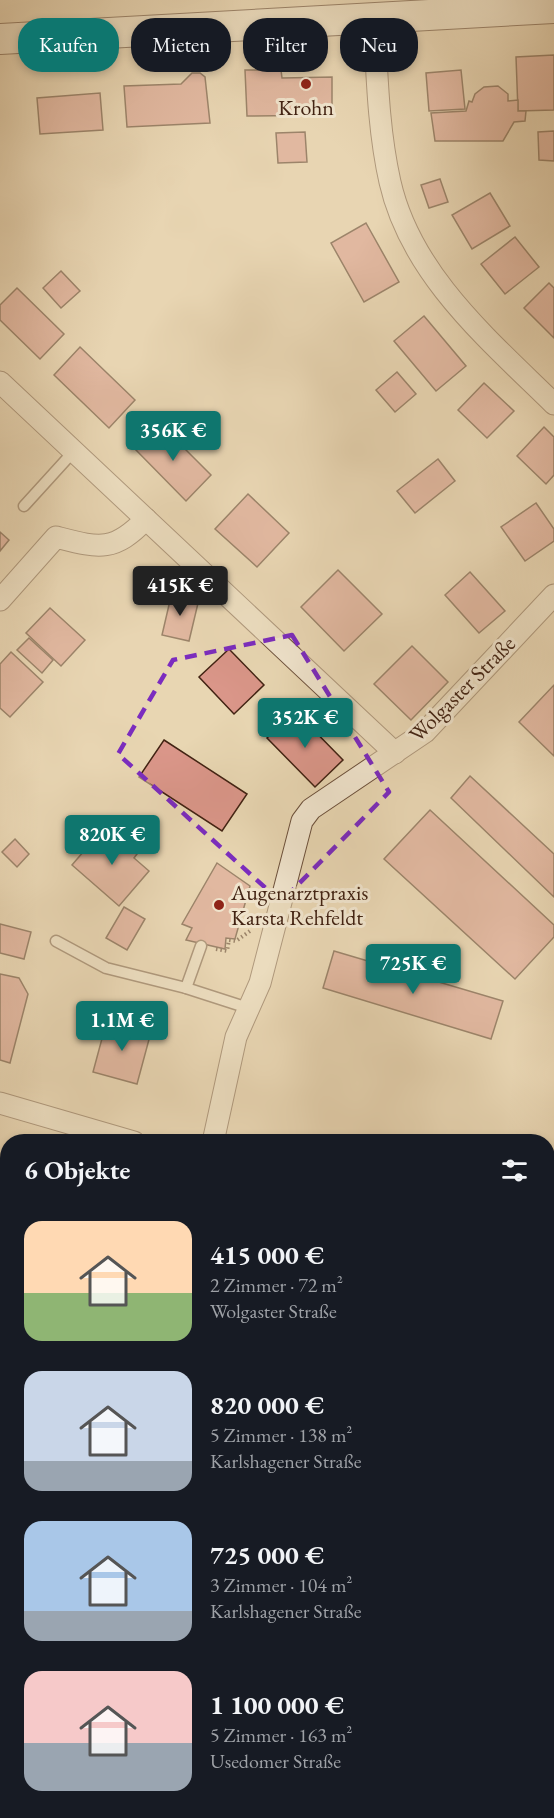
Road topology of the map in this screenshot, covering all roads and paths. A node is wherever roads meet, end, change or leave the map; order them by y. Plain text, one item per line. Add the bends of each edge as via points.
1 (554, 8) edge
2 (383, 12) edge
3 (0, 39) edge
4 (0, 382) edge
5 (554, 404) edge
6 (74, 451) junction
7 (24, 506) dead end
8 (146, 519) junction
9 (554, 595) edge
10 (0, 600) edge
11 (394, 753) junction
12 (273, 938) junction
13 (56, 941) dead end
14 (201, 946) joint
15 (186, 988) junction
16 (249, 1008) junction
17 (0, 1103) edge
18 (107, 1134) edge
19 (215, 1134) edge

1 - 2 main road
2 - 3 main road
2 - 5 street via 383,144 390,184 404,222 421,257 445,291 476,328
4 - 6 street, Wolgaster Straße
6 - 7 lane
6 - 8 street, Wolgaster Straße
8 - 10 street via 122,541 109,546 56,537
8 - 11 street, Wolgaster Straße
9 - 11 street, Wolgaster Straße via 425,732
11 - 12 street via 311,809 302,821
12 - 14 path via 249,931 236,941 229,940 227,951
12 - 16 street
13 - 15 lane via 106,968
14 - 15 lane
15 - 16 lane
16 - 19 street via 236,1037
17 - 18 street

